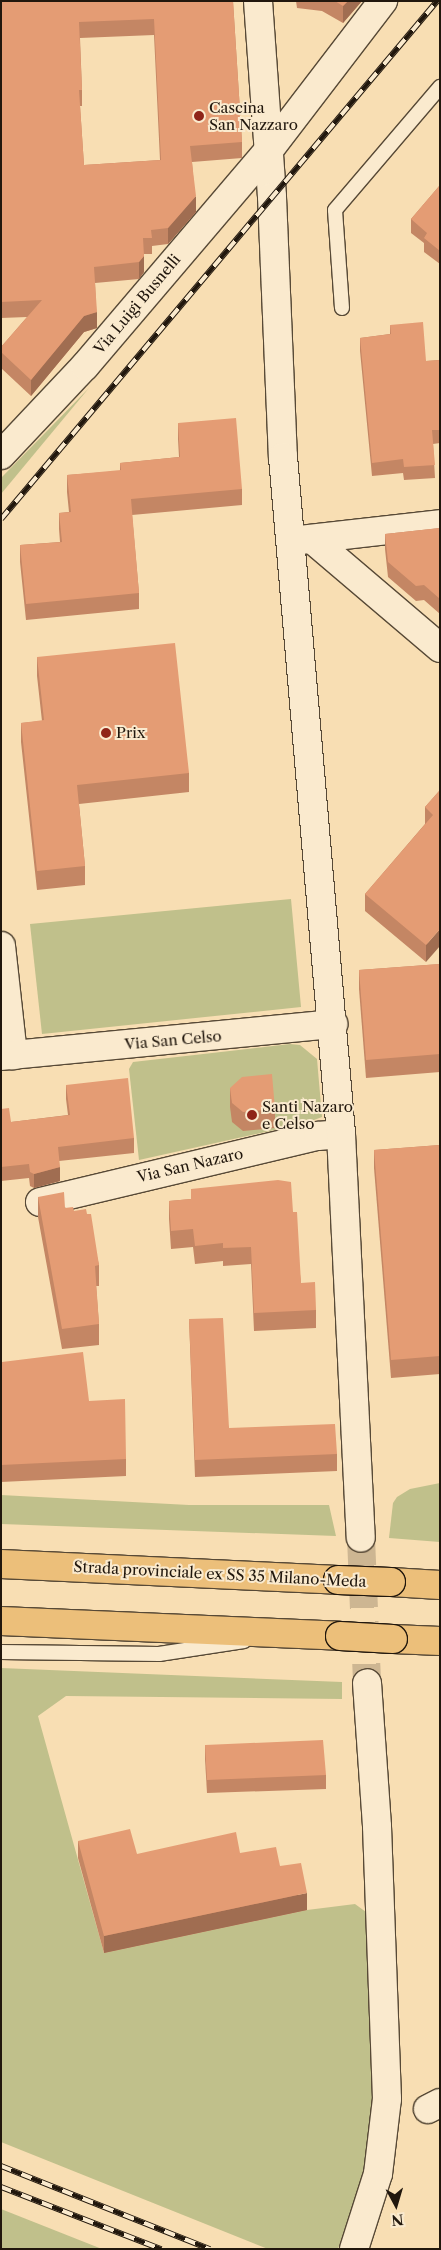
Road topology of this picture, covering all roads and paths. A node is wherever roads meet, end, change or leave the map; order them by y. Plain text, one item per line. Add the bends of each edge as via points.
1 (258, 1) edge
2 (384, 1) edge
3 (440, 87) edge
4 (269, 150) junction
5 (342, 308) dead end
6 (7, 438) edge
7 (440, 524) edge
8 (301, 540) junction
9 (440, 648) edge
10 (1, 946) edge
11 (333, 1024) junction
12 (7, 1056) edge
13 (341, 1134) junction
14 (40, 1202) edge
15 (361, 1538) tunnel mouth
16 (1, 1564) edge
17 (440, 1585) edge
18 (1, 1621) edge
19 (329, 1635) junction
20 (440, 1641) edge
21 (1, 1652) edge
22 (367, 1683) tunnel mouth
23 (354, 2249) edge

1 - 4 street
2 - 4 street, Via Luigi Busnelli
3 - 5 lane via 335,210
4 - 6 street, Via Luigi Busnelli via 85,366
4 - 8 street via 283,457
7 - 8 street
8 - 9 street
8 - 11 street
10 - 12 street, Via San Celso
11 - 12 street, Via San Celso
11 - 13 street
13 - 14 street, Via San Nazaro via 318,1136 182,1166
13 - 15 street
16 - 17 highway, Strada provinciale ex SS 35 Milano-Meda, bridge
18 - 19 highway
19 - 20 highway, bridge
19 - 21 lane via 275,1637 159,1654
22 - 23 street via 378,1864 386,2124 378,2174

